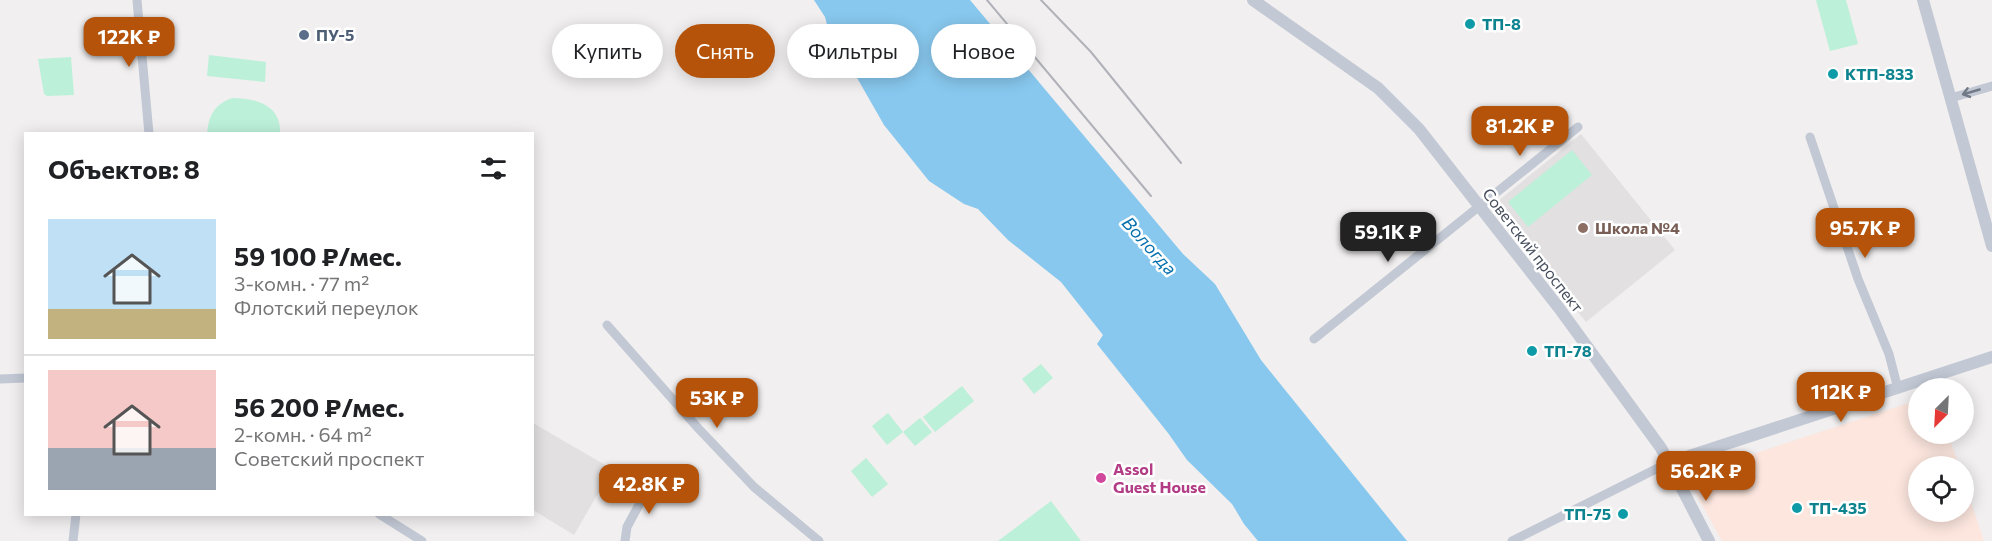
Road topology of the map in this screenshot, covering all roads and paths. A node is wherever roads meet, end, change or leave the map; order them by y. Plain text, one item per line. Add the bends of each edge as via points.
1 (137, 0) edge
2 (1253, 0) edge
3 (1923, 0) edge
4 (1992, 86) edge
5 (1951, 98) junction
6 (1578, 127) dead end
7 (149, 132) edge
8 (1810, 137) dead end
9 (1479, 207) junction
10 (1992, 246) edge
11 (607, 326) dead end
12 (1314, 339) dead end
13 (1992, 357) edge
14 (24, 378) edge
15 (0, 379) edge
16 (1898, 389) junction
17 (1668, 463) junction
18 (648, 488) dead end
19 (76, 516) edge
20 (382, 516) edge
21 (73, 541) edge
22 (422, 541) edge
23 (626, 541) edge
24 (819, 541) edge
25 (1512, 541) edge
26 (1709, 541) edge

1 - 7 street
2 - 9 street, Советский проспект via 1378,88 1419,129
3 - 5 street
4 -> 5 street
5 - 10 street
6 - 9 street
8 - 16 street
9 - 12 street
9 - 17 street, Советский проспект via 1559,308
11 - 24 street via 754,487
13 - 16 street
14 - 15 street
16 - 17 street
17 - 25 street
17 - 26 street, Советский проспект
18 - 23 street via 627,527
19 - 21 street
20 - 22 street

